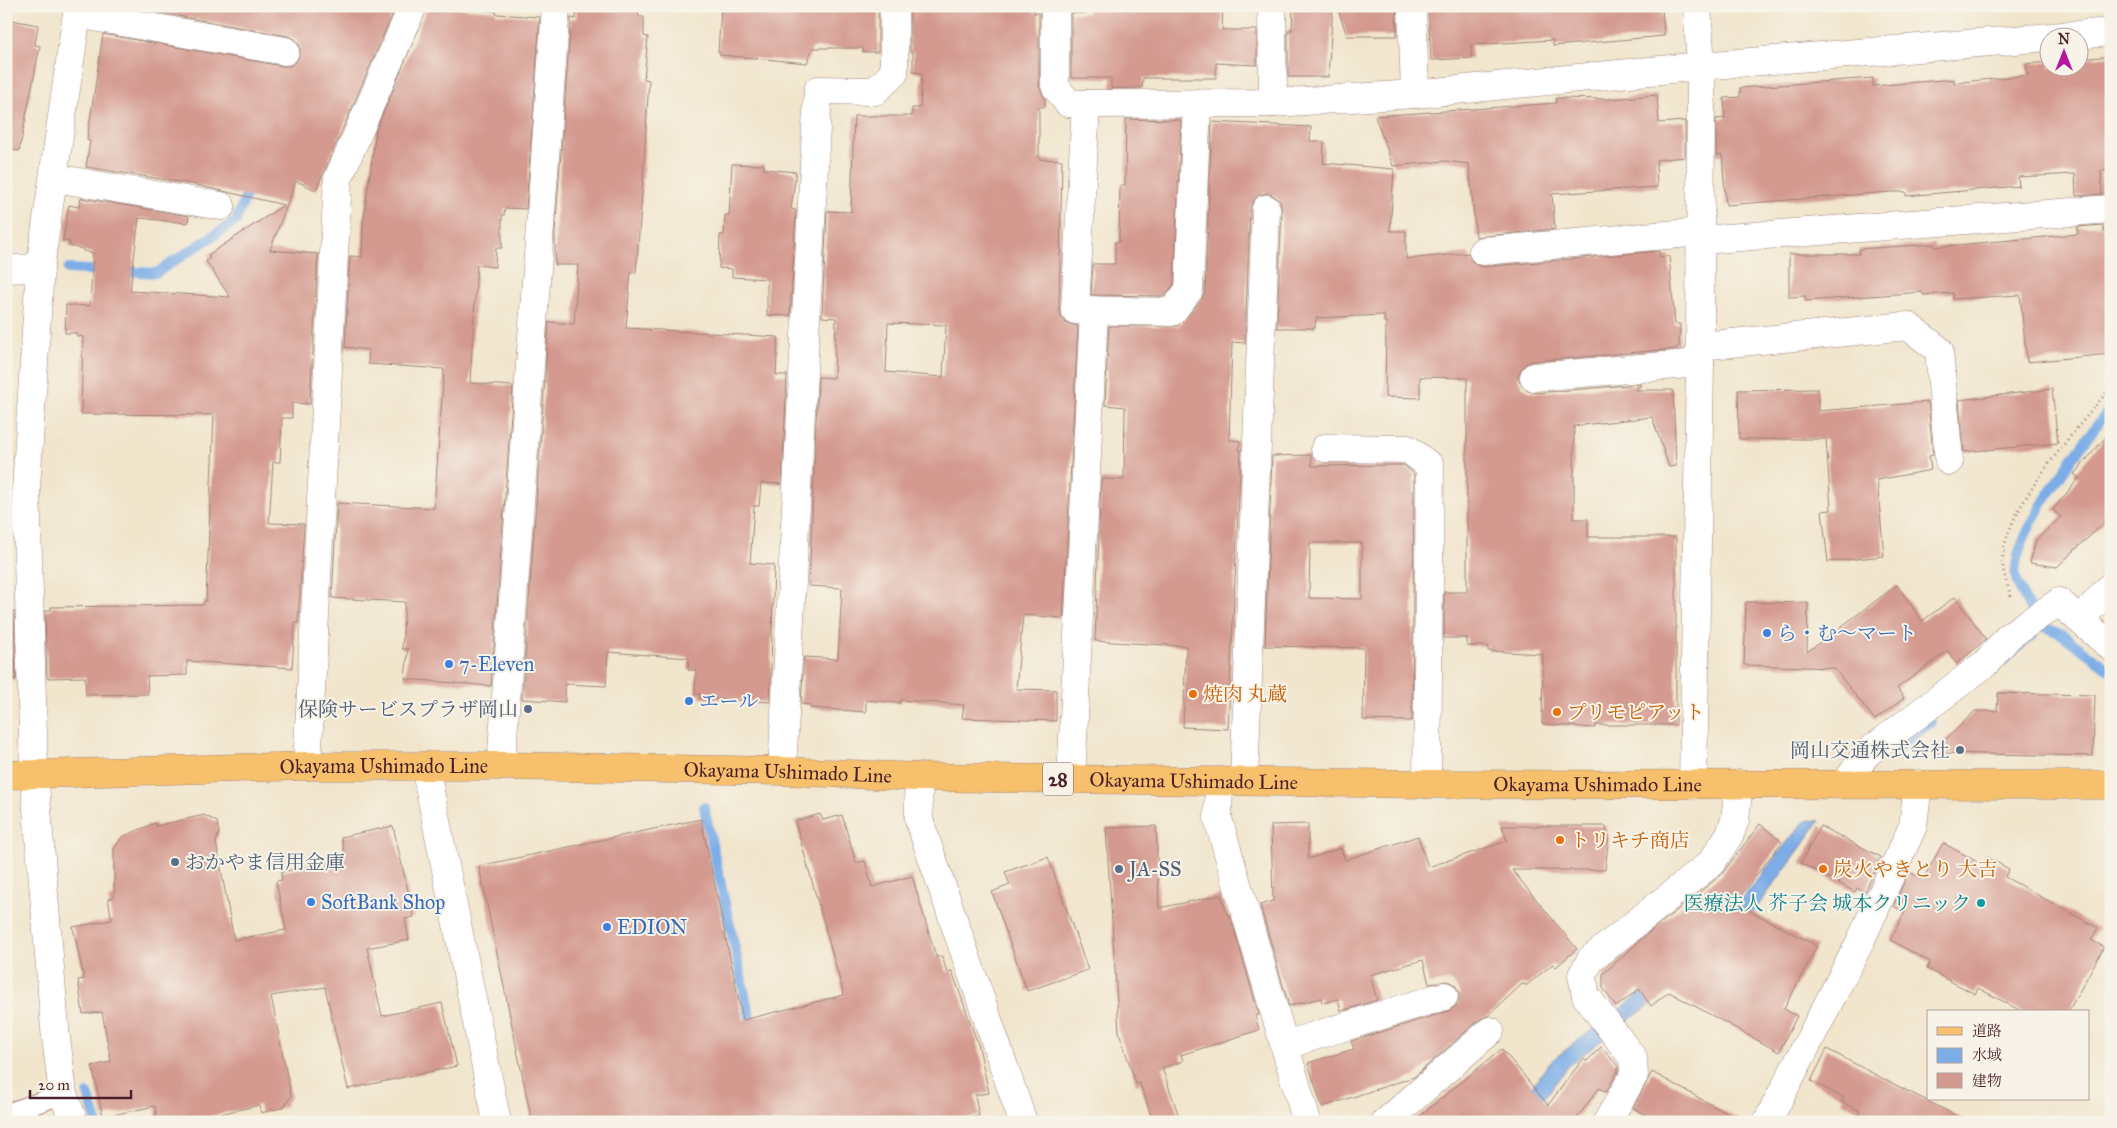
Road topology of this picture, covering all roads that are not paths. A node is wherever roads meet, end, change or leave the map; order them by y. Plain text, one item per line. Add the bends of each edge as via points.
1 (413, 6) edge
2 (556, 6) edge
3 (894, 6) edge
4 (1055, 6) edge
5 (1272, 6) edge
6 (1412, 6) edge
7 (1697, 6) edge
8 (77, 8) edge
9 (2111, 32) edge
10 (285, 52) dead end
11 (1701, 66) junction
12 (1414, 94) junction
13 (1197, 103) junction
14 (1272, 103) junction
15 (1086, 104) junction
16 (55, 178) junction
17 (221, 206) dead end
18 (1266, 209) dead end
19 (2111, 209) edge
20 (1701, 236) junction
21 (1483, 251) dead end
22 (40, 268) junction
23 (6, 269) edge
24 (1094, 310) junction
25 (1700, 354) junction
26 (1534, 377) dead end
27 (1325, 448) dead end
28 (1948, 461) dead end
29 (2111, 586) edge
30 (2080, 620) junction
31 (2111, 647) edge
32 (306, 766) junction
33 (425, 766) junction
34 (501, 766) junction
35 (782, 771) junction
36 (34, 772) junction
37 (6, 775) edge
38 (918, 777) junction
39 (1071, 779) junction
40 (1231, 781) junction
41 (1427, 784) junction
42 (1739, 784) junction
43 (1845, 784) junction
44 (1918, 784) junction
45 (1693, 785) junction
46 (2111, 785) edge
47 (1444, 996) dead end
48 (1490, 1031) dead end
49 (1285, 1045) junction
50 (63, 1094) junction
51 (6, 1114) edge
52 (74, 1122) edge
53 (498, 1122) edge
54 (1023, 1122) edge
55 (1307, 1122) edge
56 (1386, 1122) edge
57 (1607, 1122) edge
58 (1767, 1122) edge

1 - 32 street via 338,179
2 - 34 street
3 - 35 street via 894,73 875,91 818,90
4 - 15 street via 1055,86 1068,103
5 - 14 street
6 - 12 street
7 - 11 street
8 - 10 street
8 - 16 street
9 - 11 street
11 - 12 street
11 - 20 street
12 - 14 street
13 - 14 street
13 - 15 street
13 - 24 street via 1190,290 1172,312
15 - 24 street via 1075,310
16 - 17 street
16 - 22 street
18 - 40 street
19 - 20 street
20 - 21 street
20 - 25 street
22 - 23 street
22 - 36 street via 26,488
24 - 39 street
25 - 26 street
25 - 28 street via 1908,326 1939,350
25 - 45 street
27 - 41 street via 1408,449 1430,466
29 - 30 street
30 - 31 street
30 - 43 street via 2060,602 2030,621 2009,636 1986,663 1867,753
32 - 33 main road, Okayama Ushimado Line / 28
32 - 36 main road, Okayama Ushimado Line / 28
33 - 34 main road, Okayama Ushimado Line / 28
33 - 53 street
34 - 35 main road, Okayama Ushimado Line / 28
35 - 38 main road, Okayama Ushimado Line / 28
36 - 37 main road, Okayama Ushimado Line / 28
36 - 50 street
38 - 39 main road, Okayama Ushimado Line / 28
38 - 54 street via 919,820
39 - 40 main road, Okayama Ushimado Line / 28
40 - 41 main road, Okayama Ushimado Line / 28
40 - 49 street via 1218,819
41 - 45 main road, Okayama Ushimado Line / 28
42 - 43 main road, Okayama Ushimado Line / 28
42 - 45 main road, Okayama Ushimado Line / 28
42 - 57 street via 1732,827 1711,863 1591,960 1582,975 1586,996 1633,1058 1634,1075
43 - 44 main road, Okayama Ushimado Line / 28
44 - 46 main road, Okayama Ushimado Line / 28
44 - 58 street via 1913,826 1860,944
47 - 49 street
48 - 56 street
49 - 55 street
50 - 51 lane
50 - 52 street

